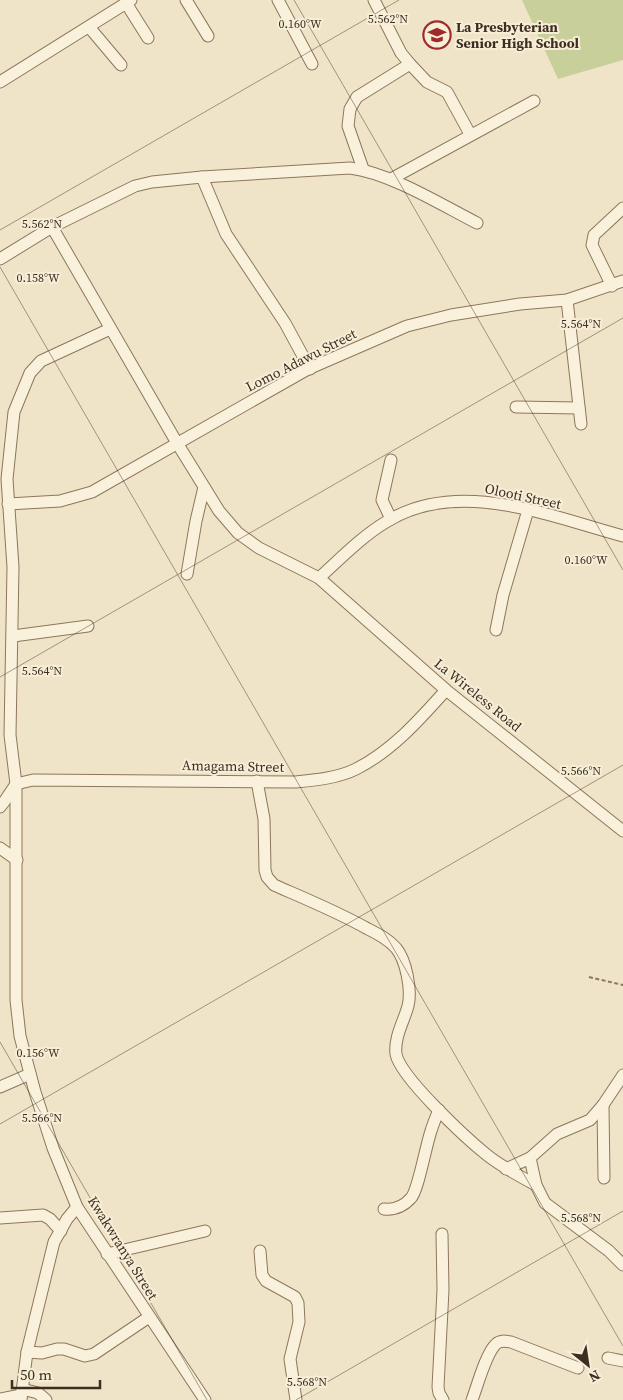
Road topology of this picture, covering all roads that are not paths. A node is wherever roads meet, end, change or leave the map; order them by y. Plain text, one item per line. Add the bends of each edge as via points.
1 (108, 0) edge
2 (186, 0) edge
3 (278, 0) edge
4 (374, 0) edge
5 (129, 2) edge
6 (115, 10) junction
7 (89, 26) junction
8 (208, 36) dead end
9 (148, 38) dead end
10 (312, 64) dead end
11 (410, 64) junction
12 (121, 65) dead end
13 (0, 82) edge
14 (534, 101) dead end
15 (470, 134) junction
16 (364, 169) junction
17 (202, 177) junction
18 (391, 179) junction
19 (623, 208) edge
20 (477, 223) dead end
21 (52, 227) junction
22 (0, 259) edge
23 (618, 284) edge
24 (568, 300) junction
25 (110, 329) junction
26 (310, 369) junction
27 (516, 407) dead end
28 (580, 408) junction
29 (581, 424) dead end
30 (177, 443) junction
31 (391, 460) dead end
32 (204, 487) junction
33 (8, 504) junction
34 (528, 510) junction
35 (391, 519) junction
36 (623, 536) edge
37 (187, 574) dead end
38 (318, 578) junction
39 (88, 626) dead end
40 (496, 630) dead end
41 (13, 636) junction
42 (446, 690) junction
43 (257, 781) junction
44 (16, 784) junction
45 (0, 807) edge
46 (623, 830) edge
47 (0, 848) edge
48 (16, 860) junction
49 (30, 1074) junction
50 (623, 1075) edge
51 (0, 1087) edge
52 (603, 1105) junction
53 (439, 1110) junction
54 (530, 1158) junction
55 (506, 1169) junction
56 (604, 1178) dead end
57 (536, 1185) junction
58 (77, 1207) junction
59 (384, 1209) dead end
60 (0, 1218) edge
61 (61, 1231) junction
62 (205, 1231) dead end
63 (442, 1234) dead end
64 (260, 1251) dead end
65 (107, 1254) junction
66 (623, 1265) edge
67 (149, 1318) junction
68 (27, 1352) junction
69 (608, 1358) dead end
70 (623, 1361) edge
71 (578, 1368) dead end
72 (21, 1395) edge
73 (0, 1399) edge
74 (46, 1400) edge
75 (205, 1400) edge
76 (296, 1400) edge
77 (443, 1400) edge
78 (472, 1400) edge

1 - 6 street
2 - 8 street
3 - 10 street
4 - 11 street
5 - 6 street
5 - 9 street
6 - 7 street
7 - 12 street
7 - 13 street
11 - 15 street via 426,82 447,92
11 - 16 street via 357,97 350,109 348,126
14 - 15 street
15 - 18 street
16 - 17 street
16 - 18 street
17 - 21 street via 135,186
17 - 26 street via 226,234 285,323
18 - 20 street
19 - 23 street via 592,240
21 - 22 street
21 - 25 street, La Wireless Road
23 - 24 street, Lomo Adawu Street
24 - 26 street, Lomo Adawu Street via 451,315 407,326
24 - 28 street
25 - 30 street, La Wireless Road
25 - 33 street, Kwakwranya Street via 41,361 30,372 14,412 7,479
26 - 30 street, Lomo Adawu Street
27 - 28 street
28 - 29 street
30 - 32 street, La Wireless Road
30 - 33 street, Lomo Adawu Street via 76,498
31 - 35 street via 382,500
32 - 37 street
32 - 38 street, La Wireless Road via 238,533
33 - 41 street, Kwakwranya Street via 13,567
34 - 35 street, Olooti Street via 489,501 455,500 410,509
34 - 36 street, Olooti Street
34 - 40 street
35 - 38 street, Olooti Street via 365,536
38 - 42 street, La Wireless Road
39 - 41 street
41 - 44 street, Kwakwranya Street via 10,735
42 - 43 street, Amagama Street via 396,741 355,770 324,779
42 - 46 street, La Wireless Road
43 - 44 street, Amagama Street via 33,780
43 - 53 street via 264,819 265,870 271,882 385,938 402,956 409,996 397,1038 396,1055 417,1086
44 - 45 street
44 - 48 street, Kwakwranya Street
47 - 48 street
48 - 49 street, Kwakwranya Street via 16,1000 20,1036
49 - 51 street
49 - 58 street, Kwakwranya Street via 53,1148
50 - 52 street
52 - 54 street via 590,1120 557,1134
52 - 56 street
53 - 55 street
53 - 59 street via 412,1197 391,1210
54 - 55 street
54 - 57 street
55 - 57 street
57 - 66 street via 545,1203
58 - 61 street
58 - 65 street, Kwakwranya Street
60 - 61 street via 43,1215
61 - 68 street via 54,1242
62 - 65 street
63 - 77 street via 438,1387
64 - 76 street via 262,1275 266,1281 298,1303 299,1322 290,1360
65 - 67 street, Kwakwranya Street
67 - 68 street via 94,1354 85,1356 64,1349
67 - 75 street, Kwakwranya Street
68 - 72 street
69 - 70 street
71 - 78 street via 501,1341 494,1345
72 - 73 street
72 - 74 street via 38,1393

